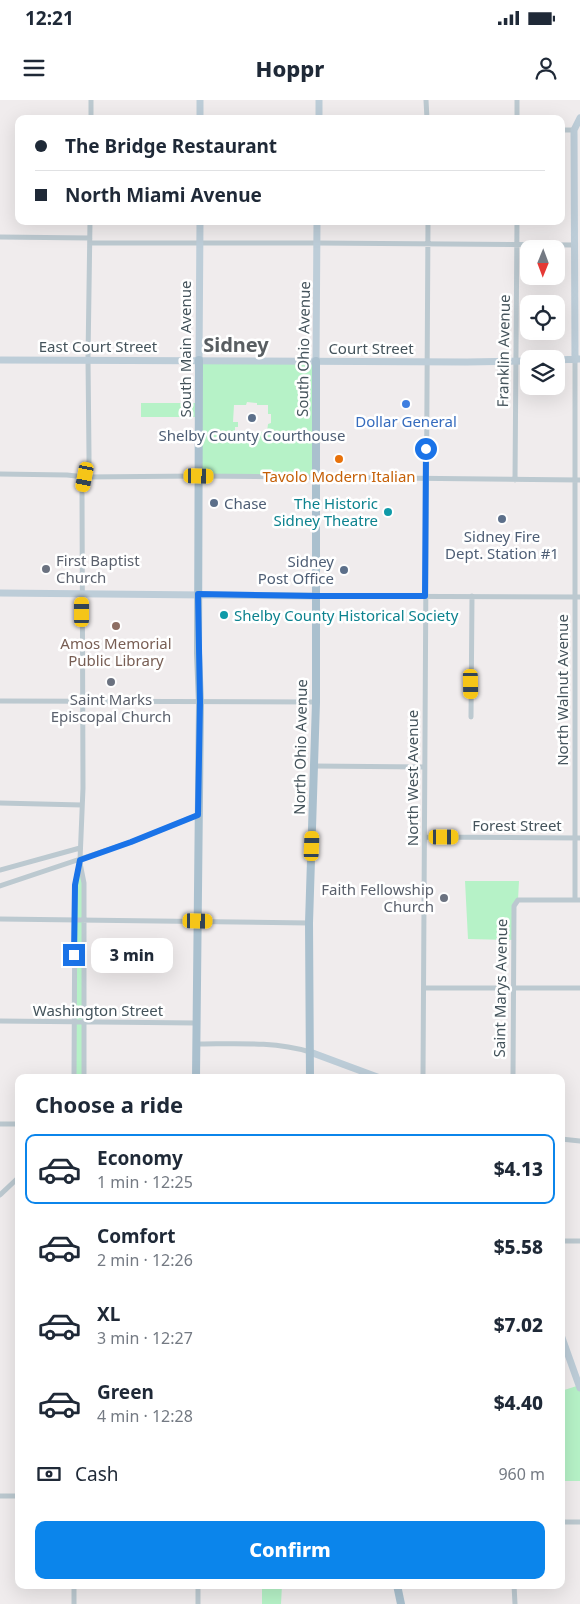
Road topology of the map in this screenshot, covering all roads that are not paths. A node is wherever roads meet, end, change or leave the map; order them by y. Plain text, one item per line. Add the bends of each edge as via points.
1 (91, 100) edge
2 (200, 100) edge
3 (319, 100) edge
4 (426, 100) edge
5 (517, 100) edge
6 (91, 115) edge
7 (200, 115) edge
8 (319, 115) edge
9 (427, 115) edge
10 (516, 115) edge
11 (580, 118) edge
12 (565, 130) edge
13 (574, 130) junction
14 (90, 225) edge
15 (200, 225) edge
16 (318, 225) edge
17 (428, 225) edge
18 (517, 225) edge
19 (0, 237) edge
20 (90, 241) junction
21 (200, 243) junction
22 (317, 243) junction
23 (428, 244) junction
24 (517, 245) junction
25 (575, 245) junction
26 (88, 359) junction
27 (577, 359) edge
28 (0, 360) edge
29 (199, 360) junction
30 (316, 362) junction
31 (426, 362) junction
32 (516, 362) junction
33 (520, 362) edge
34 (0, 474) edge
35 (199, 476) junction
36 (85, 477) junction
37 (315, 477) junction
38 (426, 479) junction
39 (515, 480) junction
40 (577, 480) edge
41 (0, 593) edge
42 (82, 593) junction
43 (198, 594) junction
44 (316, 596) junction
45 (425, 596) junction
46 (472, 596) junction
47 (577, 597) edge
48 (0, 701) edge
49 (82, 701) junction
50 (200, 702) junction
51 (316, 702) junction
52 (471, 717) dead end
53 (578, 730) edge
54 (314, 766) junction
55 (424, 767) junction
56 (0, 803) edge
57 (82, 805) junction
58 (198, 815) junction
59 (425, 837) junction
60 (578, 838) edge
61 (80, 848) junction
62 (80, 860) junction
63 (0, 870) edge
64 (0, 886) edge
65 (578, 900) edge
66 (0, 919) edge
67 (74, 921) junction
68 (198, 921) junction
69 (83, 922) junction
70 (309, 923) junction
71 (514, 987) junction
72 (424, 988) junction
73 (580, 988) edge
74 (0, 1021) edge
75 (75, 1022) junction
76 (84, 1022) junction
77 (196, 1023) junction
78 (196, 1044) junction
79 (310, 1052) junction
80 (74, 1074) edge
81 (84, 1074) edge
82 (196, 1074) edge
83 (310, 1074) edge
84 (369, 1074) edge
85 (423, 1074) edge
86 (513, 1074) edge
87 (0, 1124) edge
88 (15, 1124) edge
89 (565, 1139) edge
90 (580, 1141) edge
91 (15, 1181) edge
92 (0, 1195) edge
93 (565, 1241) edge
94 (580, 1241) edge
95 (565, 1346) edge
96 (580, 1388) edge
97 (0, 1496) edge
98 (15, 1496) edge
99 (565, 1522) edge
100 (580, 1522) edge
101 (74, 1589) edge
102 (198, 1589) edge
103 (398, 1589) edge
104 (514, 1589) edge
105 (74, 1604) edge
106 (198, 1604) edge
107 (401, 1604) edge
108 (515, 1604) edge

1 - 6 street
2 - 7 main road
3 - 8 main road
4 - 9 street
5 - 10 street
11 - 13 main road
12 - 13 street
13 - 25 main road
14 - 20 street
15 - 21 main road, South Main Avenue
16 - 22 main road, South Ohio Avenue
17 - 23 street, North West Avenue
18 - 24 street, Franklin Avenue
19 - 20 street
20 - 21 street
20 - 26 street
21 - 22 street
21 - 29 main road, South Main Avenue
22 - 23 street
22 - 30 main road, South Ohio Avenue
23 - 24 street
23 - 31 street, North West Avenue
24 - 25 street
24 - 32 street, Franklin Avenue
25 - 27 main road
26 - 28 main road, East Court Street
26 - 29 main road, East Court Street
26 - 36 street via 89,465
27 - 40 street, North Walnut Avenue
29 - 30 main road, East Court Street
29 - 35 main road, South Main Avenue
30 - 31 main road, Court Street
30 - 37 main road, South Ohio Avenue
31 - 32 main road, Court Street
31 - 38 street, North West Avenue
32 - 33 main road, Court Street
32 - 39 street, Franklin Avenue
34 - 36 street
35 - 36 street
35 - 37 street
35 - 43 main road, South Main Avenue
36 - 42 street via 82,492
37 - 38 street
37 - 44 main road, North Ohio Avenue
38 - 39 street
38 - 45 street, North West Avenue
39 - 40 street
40 - 47 street, North Walnut Avenue
41 - 42 main road
42 - 43 main road
42 - 49 street
43 - 44 main road
43 - 50 main road, South Main Avenue
44 - 45 street
44 - 51 main road, North Ohio Avenue
45 - 46 street
45 - 55 street, North West Avenue
46 - 47 street
46 - 52 street
47 - 53 street, North Walnut Avenue
48 - 49 street
49 - 50 street
49 - 57 street
50 - 51 street
50 - 58 main road, South Main Avenue
51 - 54 main road, North Ohio Avenue
53 - 60 street, North Walnut Avenue
54 - 55 street
54 - 70 main road, North Ohio Avenue
55 - 59 street, North West Avenue
56 - 57 street
57 - 61 street
58 - 62 street
58 - 68 main road, South Main Avenue
59 - 60 street, Forest Street
59 - 72 street, North West Avenue
60 - 65 street, North Walnut Avenue
61 - 62 street
61 - 63 street
62 - 64 street
62 - 67 street via 75,885
62 - 69 street via 84,883
65 - 71 street, Saint Marys Avenue via 518,900 514,906
66 - 67 street
67 - 69 street
67 - 75 street
68 - 69 street
68 - 70 street
68 - 77 main road, South Main Avenue
69 - 76 street
70 - 79 main road, North Ohio Avenue
71 - 72 street
71 - 73 street
71 - 86 street, Saint Marys Avenue
72 - 85 street, North West Avenue
74 - 75 street, Washington Street
75 - 76 street, Washington Street
75 - 80 street
76 - 77 street, Washington Street
76 - 81 street
77 - 78 main road, South Main Avenue
78 - 79 street via 254,1044
78 - 82 main road, South Main Avenue
79 - 83 main road, North Ohio Avenue
79 - 84 main road
87 - 88 street
89 - 90 street
91 - 92 street
93 - 94 street
95 - 96 main road
97 - 98 street
99 - 100 street
101 - 105 street
102 - 106 street
103 - 107 main road
104 - 108 street

